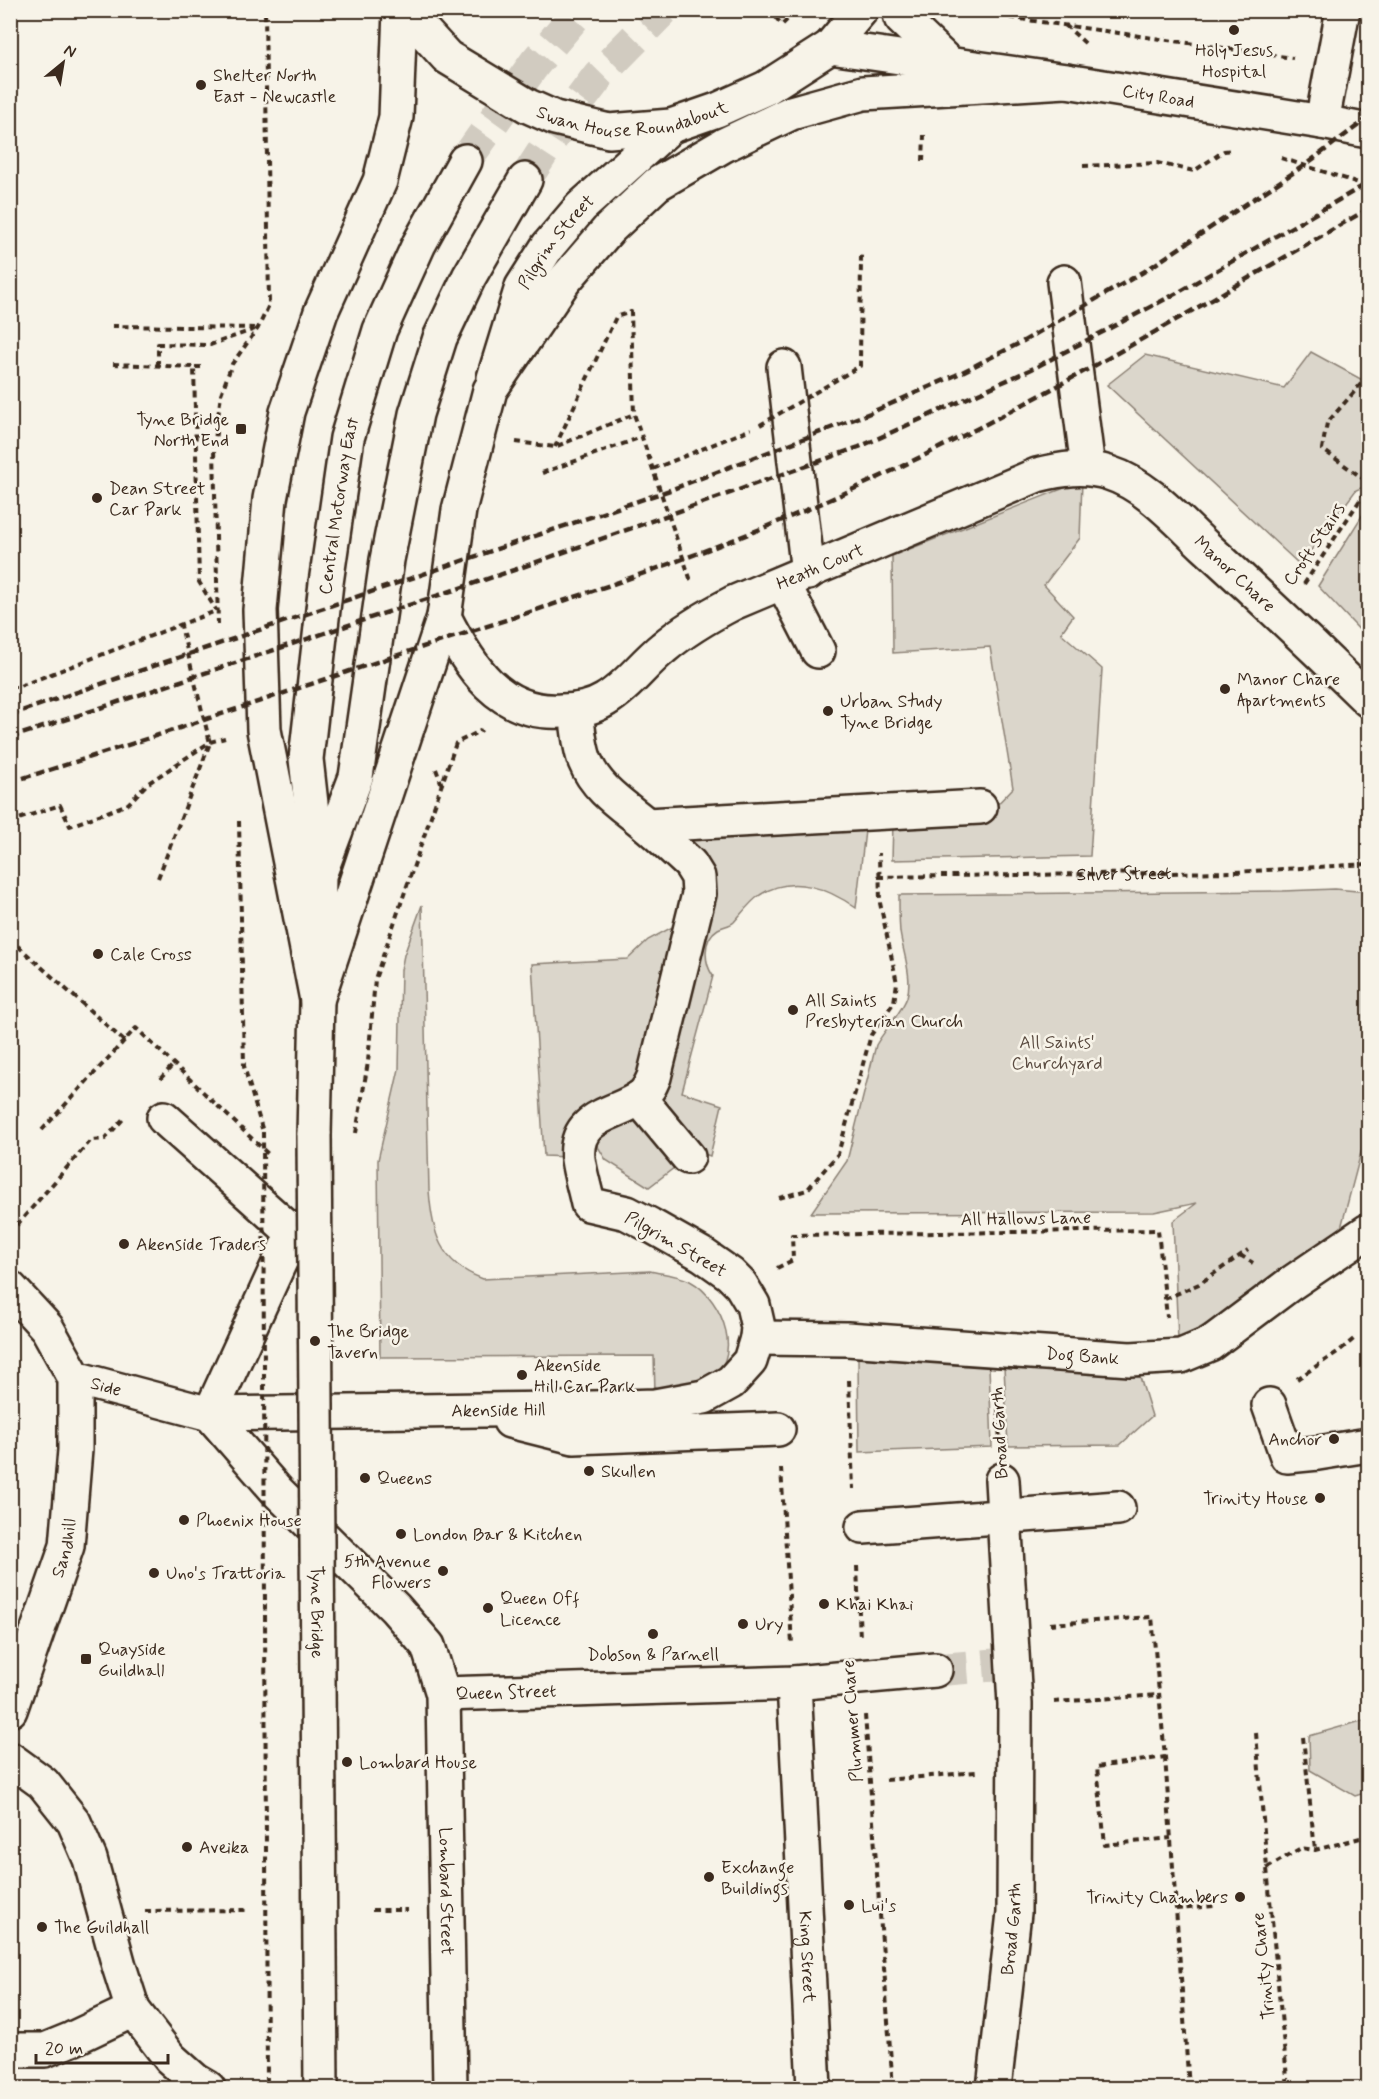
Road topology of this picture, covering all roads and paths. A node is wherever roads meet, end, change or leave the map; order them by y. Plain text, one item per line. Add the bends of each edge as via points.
1 (265, 10) edge
2 (402, 10) edge
3 (775, 10) edge
4 (797, 10) edge
5 (861, 10) edge
6 (899, 10) edge
7 (958, 10) edge
8 (1343, 10) edge
9 (1064, 25) junction
10 (1088, 45) dead end
11 (830, 47) junction
12 (948, 63) junction
13 (1333, 63) junction
14 (1066, 81) junction
15 (1322, 122) junction
16 (671, 126) junction
17 (1368, 132) edge
18 (924, 135) dead end
19 (1243, 150) dead end
20 (1274, 156) dead end
21 (465, 161) tunnel mouth
22 (923, 161) dead end
23 (1083, 166) dead end
24 (525, 180) tunnel mouth
25 (1368, 186) edge
26 (861, 255) dead end
27 (1064, 282) dead end
28 (112, 326) dead end
29 (258, 328) junction
30 (113, 364) dead end
31 (158, 366) junction
32 (194, 367) junction
33 (784, 367) dead end
34 (201, 368) dead end
35 (1368, 376) edge
36 (490, 390) junction
37 (634, 414) junction
38 (642, 437) junction
39 (1088, 468) junction
40 (653, 469) junction
41 (542, 473) dead end
42 (1368, 482) edge
43 (1368, 488) edge
44 (795, 578) junction
45 (681, 585) dead end
46 (216, 611) junction
47 (1282, 616) junction
48 (444, 617) junction
49 (181, 626) junction
50 (818, 651) dead end
51 (10, 687) edge
52 (1368, 700) edge
53 (576, 710) junction
54 (484, 729) dead end
55 (231, 736) dead end
56 (210, 742) junction
57 (980, 807) dead end
58 (238, 817) dead end
59 (10, 822) edge
60 (647, 825) junction
61 (1368, 864) edge
62 (319, 875) junction
63 (158, 878) dead end
64 (10, 939) edge
65 (317, 1000) junction
66 (124, 1041) junction
67 (639, 1098) junction
68 (164, 1118) dead end
69 (42, 1130) dead end
70 (356, 1136) dead end
71 (105, 1139) dead end
72 (688, 1157) dead end
73 (273, 1159) dead end
74 (779, 1198) dead end
75 (1368, 1231) edge
76 (10, 1233) edge
77 (1248, 1250) dead end
78 (793, 1260) dead end
79 (10, 1288) edge
80 (1165, 1299) junction
81 (757, 1338) junction
82 (1355, 1338) dead end
83 (995, 1349) junction
84 (1185, 1354) junction
85 (849, 1375) dead end
86 (75, 1378) junction
87 (1269, 1405) joint
88 (468, 1411) junction
89 (210, 1414) junction
90 (778, 1429) joint
91 (1368, 1445) edge
92 (1002, 1480) joint
93 (853, 1493) dead end
94 (1118, 1508) dead end
95 (1005, 1516) junction
96 (863, 1527) dead end
97 (856, 1562) dead end
98 (791, 1603) dead end
99 (1010, 1627) junction
100 (935, 1670) tunnel mouth
101 (862, 1678) junction
102 (794, 1683) junction
103 (443, 1694) junction
104 (1159, 1695) junction
105 (1015, 1704) junction
106 (10, 1710) edge
107 (1256, 1733) dead end
108 (1303, 1737) dead end
109 (1165, 1757) junction
110 (10, 1759) edge
111 (1015, 1769) junction
112 (886, 1780) dead end
113 (1368, 1836) edge
114 (1170, 1838) junction
115 (1315, 1850) junction
116 (1267, 1868) junction
117 (1215, 1906) dead end
118 (1176, 1909) junction
119 (249, 1910) dead end
120 (105, 1911) junction
121 (133, 2010) junction
122 (10, 2050) edge
123 (207, 2088) edge
124 (267, 2088) edge
125 (321, 2088) edge
126 (450, 2088) edge
127 (814, 2088) edge
128 (893, 2088) edge
129 (994, 2088) edge
130 (1189, 2088) edge
131 (1288, 2088) edge

1 - 29 path via 269,305
2 - 16 main road, Swan House Roundabout via 447,57 555,118 609,131
2 - 65 main road via 396,117 380,181 321,312 287,412 270,499 260,610 264,730
3 - 4 path via 772,13 782,25
5 - 11 main road, Swan House Roundabout
6 - 12 main road via 901,18
7 - 9 path
8 - 13 main road
9 - 10 path
9 - 13 path
11 - 12 main road, City Road
11 - 16 main road, Swan House Roundabout via 766,88
12 - 14 main road, City Road
13 - 15 main road
14 - 15 main road, City Road
14 - 36 main road via 863,93 791,113 723,145 657,184 608,230 564,281
15 - 17 main road, City Road
16 - 36 main road, Pilgrim Street via 581,207 548,246 522,287
18 - 22 path
19 - 23 path via 1224,151 1194,171 1157,164
20 - 25 path
21 - 62 main road, Central Motorway East via 418,244 380,330 347,438 306,759
24 - 62 main road, Central Motorway East via 469,277 440,338 416,414 387,560 356,777
26 - 40 path, bridge via 860,366 760,425
27 - 39 main road
28 - 29 path
29 - 31 path via 210,345 158,344
29 - 46 path via 232,364 221,394 214,448
30 - 31 path
31 - 32 path
32 - 34 path
32 - 46 path via 199,582
33 - 44 main road
35 - 42 path via 1327,423 1322,449
36 - 48 main road, Pilgrim Street via 459,510
37 - 37 path via 555,447 616,317 631,312
37 - 38 path
38 - 40 path
38 - 41 path
39 - 44 main road, Heath Court via 1037,475
39 - 47 main road, Manor Chare via 1110,473 1152,498
40 - 45 path via 690,578
43 - 47 path, Croft Stairs
44 - 50 main road
44 - 53 main road, Heath Court via 733,603 688,629 619,690 605,700
46 - 49 path
47 - 52 main road, Manor Chare
48 - 53 main road via 467,660 496,691 525,707
48 - 65 main road, Pilgrim Street
49 - 51 path
49 - 56 path
53 - 60 main road via 584,758 591,774 627,811
54 - 70 path via 456,743 375,979 368,1062
55 - 56 path
56 - 59 path via 147,784 128,804 70,826 60,805
56 - 63 path
57 - 60 main road
58 - 124 path, bridge via 244,1066 263,1132
60 - 67 main road via 690,864 699,884 654,1077
61 - 74 path, Silver Street via 1235,872 878,878 882,919 897,983 894,1002 871,1035 838,1154 807,1190
62 - 65 main road, Central Motorway East
64 - 66 path
65 - 125 main road, Tyne Bridge, bridge via 314,1135
66 - 69 path
66 - 73 path via 136,1028
67 - 72 main road
67 - 81 main road, Pilgrim Street via 598,1118 584,1132 578,1157 588,1204 633,1216 730,1274 753,1305
68 - 89 main road via 293,1233
71 - 76 path via 91,1140
75 - 84 main road
77 - 80 path via 1199,1284
78 - 80 path, All Hallows Lane via 792,1235 1158,1230
79 - 86 main road, Side via 47,1328
80 - 84 path, All Hallows Lane
81 - 83 main road, Dog Bank via 848,1339
81 - 88 main road, Akenside Hill via 750,1361 742,1371 704,1397 655,1406
82 - 87 path via 1282,1388
83 - 84 main road, Dog Bank via 1130,1359
83 - 92 path, Broad Garth
85 - 93 path
86 - 89 main road, Side
86 - 106 main road, Sandhill via 75,1450 67,1546
87 - 91 main road via 1287,1456
88 - 89 main road, Akenside Hill
88 - 90 main road via 574,1437
89 - 103 main road, Queen Street via 278,1492 428,1646
90 - 98 path
92 - 95 main road, Broad Garth
94 - 95 main road
95 - 96 main road
95 - 99 main road, Broad Garth
97 - 101 path, Plummer Chare
99 - 104 path via 1152,1617
99 - 105 main road, Broad Garth via 1003,1665
100 - 101 main road, Queen Street
101 - 102 main road, Queen Street
101 - 128 path, Plummer Chare
102 - 103 main road, Queen Street
102 - 127 main road, King Street
103 - 126 main road, Lombard Street
104 - 105 path
104 - 109 path
105 - 111 main road, Broad Garth
107 - 116 path, Trinity Chare
108 - 115 path
109 - 114 path
109 - 114 path via 1097,1767 1105,1845
110 - 120 main road via 43,1783 74,1822
111 - 112 path
111 - 129 main road, Broad Garth via 1014,1913
113 - 115 path
114 - 118 path
115 - 116 path via 1301,1848
116 - 131 path, Trinity Chare
117 - 118 path
118 - 130 path
119 - 120 path
120 - 121 main road
121 - 122 main road via 45,2050
121 - 123 main road via 170,2058

